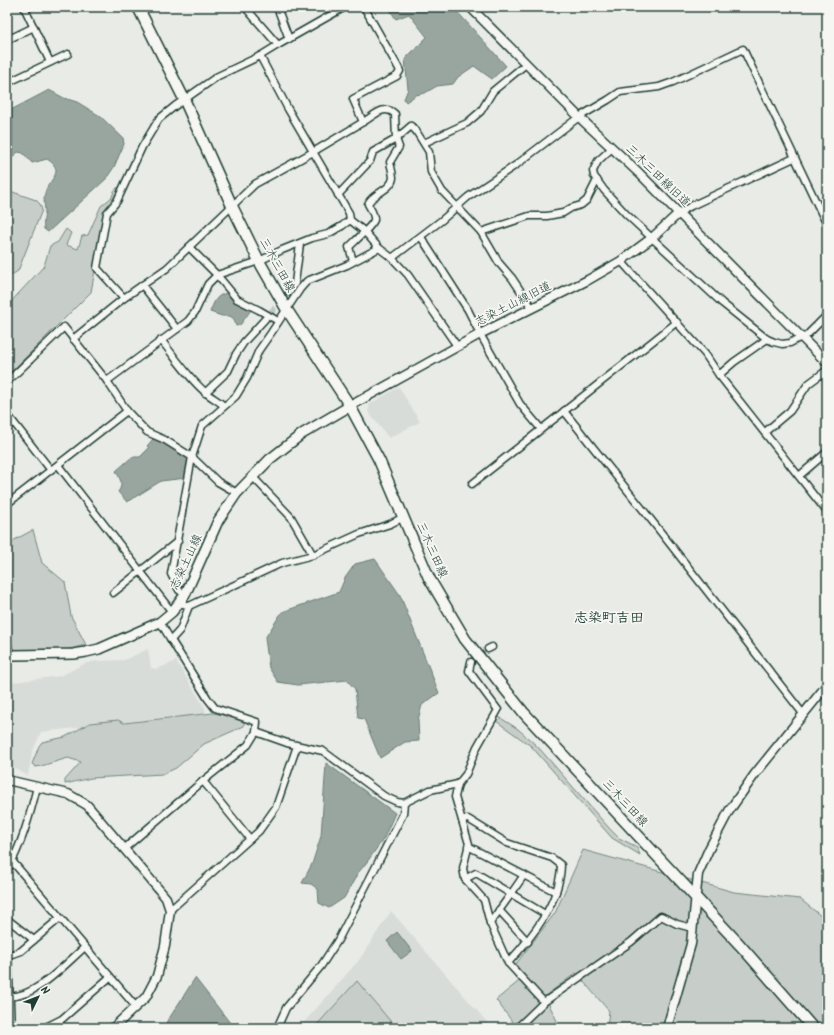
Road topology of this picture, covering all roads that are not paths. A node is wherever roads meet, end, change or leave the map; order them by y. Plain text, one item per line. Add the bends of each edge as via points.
1 (24, 7) edge
2 (138, 7) edge
3 (245, 7) edge
4 (277, 7) edge
5 (345, 7) edge
6 (364, 7) edge
7 (470, 7) edge
8 (34, 27) junction
9 (289, 39) junction
10 (7, 40) edge
11 (278, 45) junction
12 (68, 54) dead end
13 (260, 56) junction
14 (50, 62) junction
15 (526, 64) junction
16 (7, 83) edge
17 (184, 99) junction
18 (579, 117) junction
19 (363, 122) junction
20 (396, 139) junction
21 (424, 143) junction
22 (612, 148) junction
23 (313, 152) junction
24 (794, 158) junction
25 (597, 180) junction
26 (338, 195) junction
27 (232, 206) junction
28 (458, 207) junction
29 (679, 213) junction
30 (350, 220) junction
31 (827, 225) edge
32 (364, 231) junction
33 (481, 232) junction
34 (421, 237) junction
35 (652, 238) junction
36 (300, 244) junction
37 (189, 247) junction
38 (379, 248) junction
39 (392, 258) junction
40 (259, 261) junction
41 (621, 261) junction
42 (353, 262) junction
43 (217, 275) junction
44 (142, 285) junction
45 (289, 292) tunnel mouth
46 (124, 298) junction
47 (532, 308) junction
48 (287, 310) junction
49 (827, 315) edge
50 (265, 319) tunnel mouth
51 (278, 321) junction
52 (677, 322) junction
53 (177, 328) junction
54 (480, 334) junction
55 (802, 338) junction
56 (73, 339) junction
57 (767, 339) junction
58 (161, 340) junction
59 (457, 346) junction
60 (827, 364) edge
61 (719, 375) junction
62 (107, 381) junction
63 (7, 382) edge
64 (205, 393) junction
65 (224, 406) junction
66 (350, 406) junction
67 (127, 411) junction
68 (564, 412) junction
69 (7, 414) edge
70 (541, 429) junction
71 (765, 432) junction
72 (827, 452) edge
73 (192, 457) junction
74 (58, 465) junction
75 (50, 469) junction
76 (799, 476) junction
77 (253, 477) junction
78 (472, 484) dead end
79 (237, 494) junction
80 (7, 504) edge
81 (827, 512) edge
82 (404, 517) junction
83 (178, 541) junction
84 (313, 555) junction
85 (140, 570) junction
86 (113, 592) dead end
87 (185, 595) junction
88 (180, 603) junction
89 (189, 606) junction
90 (172, 612) junction
91 (160, 622) junction
92 (171, 640) junction
93 (7, 656) edge
94 (471, 662) dead end
95 (827, 685) edge
96 (804, 715) junction
97 (256, 732) junction
98 (297, 746) junction
99 (7, 780) edge
100 (203, 781) junction
101 (458, 784) junction
102 (37, 786) junction
103 (404, 803) junction
104 (462, 820) junction
105 (250, 839) junction
106 (468, 846) junction
107 (125, 848) junction
108 (12, 861) junction
109 (7, 871) edge
110 (524, 875) junction
111 (464, 879) junction
112 (556, 892) junction
113 (511, 894) junction
114 (695, 897) junction
115 (170, 910) junction
116 (499, 910) junction
117 (546, 914) junction
118 (60, 918) junction
119 (7, 919) edge
120 (490, 923) junction
121 (692, 928) junction
122 (34, 940) junction
123 (528, 942) junction
124 (85, 947) junction
125 (8, 956) edge
126 (508, 963) junction
127 (110, 977) junction
128 (8, 996) edge
129 (544, 1002) junction
130 (136, 1007) junction
131 (11, 1028) edge
132 (44, 1028) edge
133 (113, 1028) edge
134 (278, 1028) edge
135 (517, 1028) edge
136 (667, 1028) edge
137 (813, 1028) edge

1 - 8 street
2 - 17 main road, 三木三田線
3 - 11 street
4 - 9 street
5 - 9 street
6 - 19 street via 400,71 397,76 353,100
7 - 15 street, 三木三田線旧道
8 - 10 street
8 - 14 street
9 - 11 street
11 - 13 street
12 - 14 street
13 - 17 street via 218,76
13 - 23 street
14 - 16 street
15 - 18 street, 三木三田線旧道
15 - 21 street via 493,91 481,111 467,123
17 - 27 main road, 三木三田線
17 - 46 street via 159,119 142,147 117,201 107,213 97,268
18 - 22 street, 三木三田線旧道
18 - 24 street via 620,92 659,88 743,49
18 - 28 street via 516,165 468,197
19 - 20 street via 378,112 393,112
19 - 23 street
20 - 21 street via 411,126
20 - 26 street via 373,152 370,162
20 - 32 street via 399,147 390,162 393,177 385,188 370,199 368,204 374,220
21 - 28 street via 429,152 431,172 442,191
22 - 25 street via 594,166 593,171
22 - 29 street, 三木三田線旧道
23 - 26 street
23 - 27 street via 254,184
24 - 29 street
24 - 31 street
25 - 33 street via 587,200 564,213 529,216
25 - 35 street via 626,214
26 - 30 street via 349,213
27 - 37 street
27 - 40 main road, 三木三田線
28 - 33 street
28 - 34 street
29 - 35 street, 志染土山線旧道
29 - 55 street, 三木三田線旧道
30 - 32 street
30 - 36 street via 328,234
32 - 38 street
32 - 42 street via 349,247
33 - 47 street via 499,263
34 - 39 street
34 - 54 street via 468,310
35 - 41 street, 志染土山線旧道
35 - 57 street via 722,303
36 - 40 street
36 - 45 street via 295,282
37 - 43 street
37 - 44 street via 167,268
38 - 39 street
38 - 42 street
39 - 59 street via 408,275
40 - 43 street
40 - 48 main road, 三木三田線
41 - 47 street, 志染土山線旧道
41 - 52 street
42 - 48 street via 307,281
43 - 51 street via 237,299
43 - 53 street via 208,284 195,312 188,321
44 - 46 street
44 - 53 street
46 - 56 street
47 - 54 street, 志染土山線旧道
48 - 51 street
48 - 66 main road, 三木三田線
49 - 55 street
50 - 64 street via 244,342 228,371
51 - 65 street via 259,350 236,396
52 - 61 street
52 - 68 street
53 - 58 street
54 - 59 street, 志染土山線旧道
54 - 70 street via 520,404
55 - 57 street via 782,344
55 - 60 street, 三木三田線旧道
56 - 62 street
56 - 63 street via 64,327
57 - 61 street
58 - 62 street
58 - 64 street
59 - 66 street, 志染土山線旧道
60 - 71 street via 808,384 790,411
61 - 71 street
62 - 67 street
64 - 65 street
65 - 73 street via 202,426
66 - 77 main road, 志染土山線 via 302,434 270,459
66 - 82 main road, 三木三田線 via 379,460
67 - 73 street via 147,432
67 - 74 street
68 - 70 street
68 - 96 street
69 - 75 street
70 - 78 street
71 - 76 street
72 - 76 street
73 - 79 street via 218,482
73 - 83 street
74 - 75 street
74 - 85 street
75 - 80 street
76 - 81 street
77 - 79 main road, 志染土山線
77 - 84 street via 291,517
79 - 87 main road, 志染土山線 via 218,521
82 - 84 street
82 - 114 main road, 三木三田線 via 429,578 465,639 524,713
83 - 85 street
83 - 87 street via 171,574 179,590
84 - 89 street via 282,563
85 - 86 street
85 - 90 street
87 - 88 main road, 志染土山線
88 - 89 street
88 - 90 main road, 志染土山線
89 - 92 street via 180,630
90 - 91 main road, 志染土山線
91 - 92 street
91 - 93 main road, 志染土山線 via 86,652
92 - 97 street via 215,708 256,722
94 - 101 street via 469,671 498,710 477,747 466,774
95 - 96 street
96 - 114 street via 755,774 729,811 698,874
97 - 98 street
97 - 100 street via 248,746
98 - 103 street via 323,752 384,796
98 - 105 street via 276,807
99 - 102 street
100 - 105 street
100 - 107 street
101 - 103 street via 430,790
101 - 104 street via 455,797
102 - 107 street via 68,794 87,805
102 - 108 street via 28,821
103 - 134 street via 403,814 338,940 321,966 286,1008
104 - 106 street
104 - 112 street via 468,819 507,843 552,858 561,865 561,876
105 - 115 street
106 - 110 street
106 - 111 street via 463,868
107 - 115 street via 166,898
108 - 109 street
108 - 118 street
110 - 112 street
110 - 113 street
111 - 113 street via 476,873
111 - 120 street via 484,900
112 - 117 street
113 - 116 street
113 - 117 street
114 - 121 street
114 - 137 main road, 三木三田線
115 - 130 street via 165,946 157,976 146,997
116 - 120 street
116 - 123 street
117 - 123 street
118 - 122 street
118 - 124 street
119 - 122 street
120 - 126 street
121 - 129 street via 661,916 631,942
121 - 136 street via 691,944
122 - 125 street via 21,951
123 - 126 street
124 - 127 street
124 - 128 street via 40,986 25,993
125 - 128 street
126 - 129 street
127 - 130 street
127 - 132 street via 62,1019
128 - 131 street
129 - 135 street
130 - 133 street

